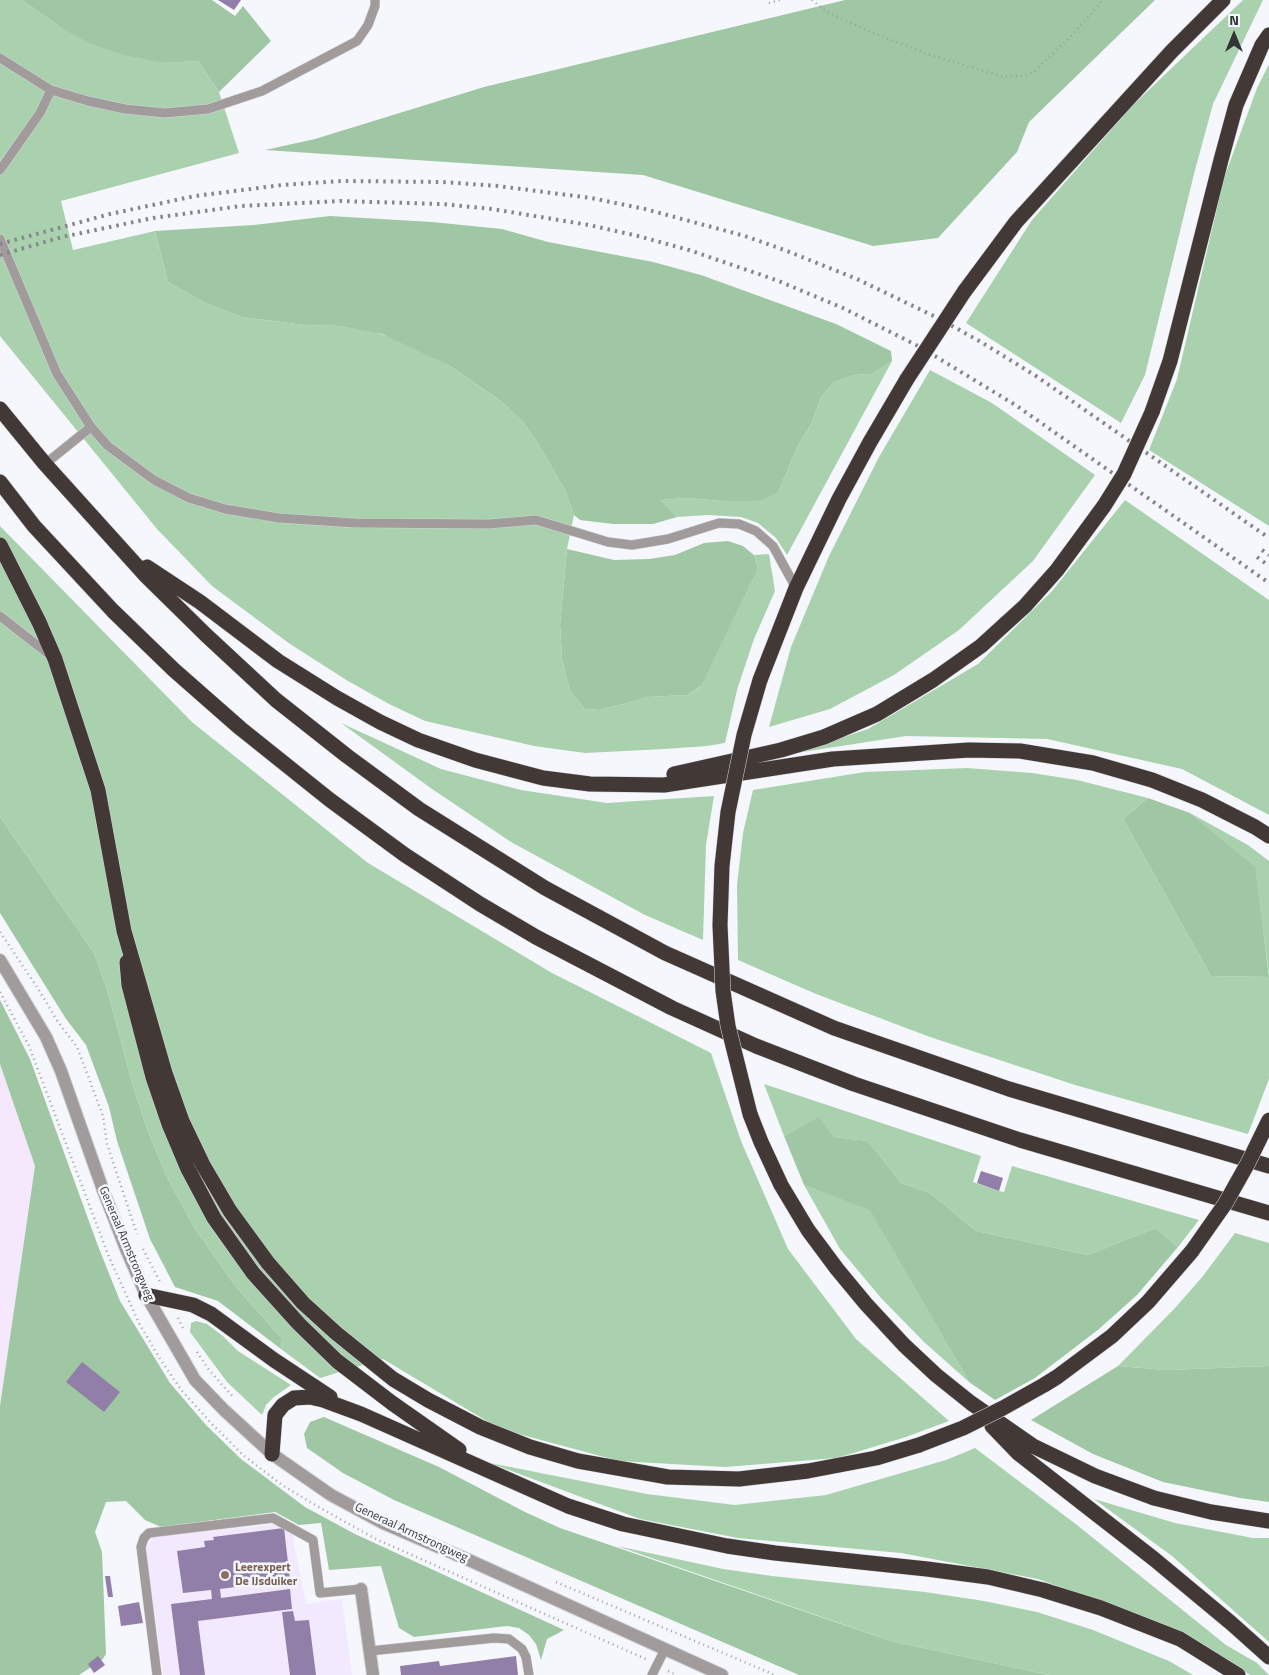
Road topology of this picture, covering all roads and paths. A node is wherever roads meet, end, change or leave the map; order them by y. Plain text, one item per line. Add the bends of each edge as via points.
1 (375, 0) edge
2 (780, 0) edge
3 (812, 0) edge
4 (1103, 0) edge
5 (1223, 0) edge
6 (769, 3) dead end
7 (1269, 35) edge
8 (0, 58) edge
9 (51, 90) junction
10 (0, 170) edge
11 (0, 239) edge
12 (0, 409) edge
13 (90, 427) junction
14 (45, 464) junction
15 (0, 482) edge
16 (0, 545) edge
17 (127, 554) junction
18 (796, 588) junction
19 (0, 616) edge
20 (56, 659) junction
21 (616, 784) junction
22 (1269, 836) edge
23 (124, 931) junction
24 (0, 960) edge
25 (1269, 1120) edge
26 (1269, 1166) edge
27 (1269, 1213) edge
28 (146, 1296) junction
29 (971, 1402) junction
30 (361, 1414) junction
31 (272, 1454) junction
32 (536, 1491) junction
33 (1269, 1520) edge
34 (361, 1589) joint
35 (665, 1649) junction
36 (370, 1651) junction
37 (1269, 1657) edge
38 (157, 1675) edge
39 (373, 1675) edge
40 (529, 1675) edge
41 (652, 1675) edge
42 (722, 1675) edge
43 (1238, 1675) edge

1 - 9 lane via 368,25 356,41 262,91 208,109 166,113 125,109
2 - 6 path
3 - 4 path via 827,12 879,35 927,54 1004,77 1023,76 1035,71
5 - 18 highway, bridge via 1172,51 1016,222 964,292 870,442 838,499
7 - 21 highway, bridge via 1236,105 1170,361 1152,412 1124,474 1057,570 1025,606 981,646 877,714 824,737 781,750 663,777
8 - 9 lane
9 - 10 lane via 40,113
11 - 13 lane via 58,374
12 - 14 highway
13 - 14 lane
13 - 18 lane via 108,446 154,480 189,498 225,509 279,518 355,523 489,524 536,520 608,542 632,545 668,539 719,523 739,524 756,531 773,546
14 - 17 highway
15 - 27 highway via 34,526 113,612 240,728 405,855 536,937 672,1008 756,1046 854,1084 1020,1140
16 - 20 highway
17 - 21 highway via 200,602 278,661 337,698 418,740 475,760 543,778
17 - 26 highway via 262,687 347,756 419,809 545,888 665,952 834,1028 1009,1089
18 - 29 highway, bridge via 760,680 744,735 728,812 720,925 728,1026 750,1114 781,1185 808,1230 866,1304 904,1345
19 - 20 lane
20 - 23 highway via 98,790
21 - 22 highway via 664,785 833,759 969,750 1020,751 1093,763 1152,780 1202,800
23 - 25 highway, bridge via 164,1073 182,1121 230,1211 268,1263 303,1303 393,1379 480,1427 530,1447 578,1461 668,1477 739,1479 808,1471 876,1458 963,1428 1044,1385 1112,1336 1148,1302 1192,1251 1225,1204
23 - 32 highway via 129,985 169,1124 214,1218 253,1273 337,1361 452,1446
24 - 28 street, Generaal Armstrongweg via 46,1037 61,1071 103,1190
28 - 30 highway via 193,1305 212,1314 316,1389
28 - 31 street, Generaal Armstrongweg via 195,1380
29 - 33 highway via 1034,1446 1095,1476 1154,1498 1211,1512
29 - 37 highway via 1018,1453 1154,1559
30 - 31 highway via 324,1400 294,1398 275,1415
30 - 32 highway
31 - 35 street, Generaal Armstrongweg via 330,1494 383,1523
32 - 43 highway via 568,1506 623,1524 674,1536 775,1553 988,1577 1043,1590 1101,1608 1180,1639
34 - 36 street
34 - 38 lane via 320,1593 313,1540 272,1518 150,1533 141,1547
35 - 41 lane
35 - 42 street, Generaal Armstrongweg
36 - 39 street
36 - 40 lane via 509,1639 522,1649

